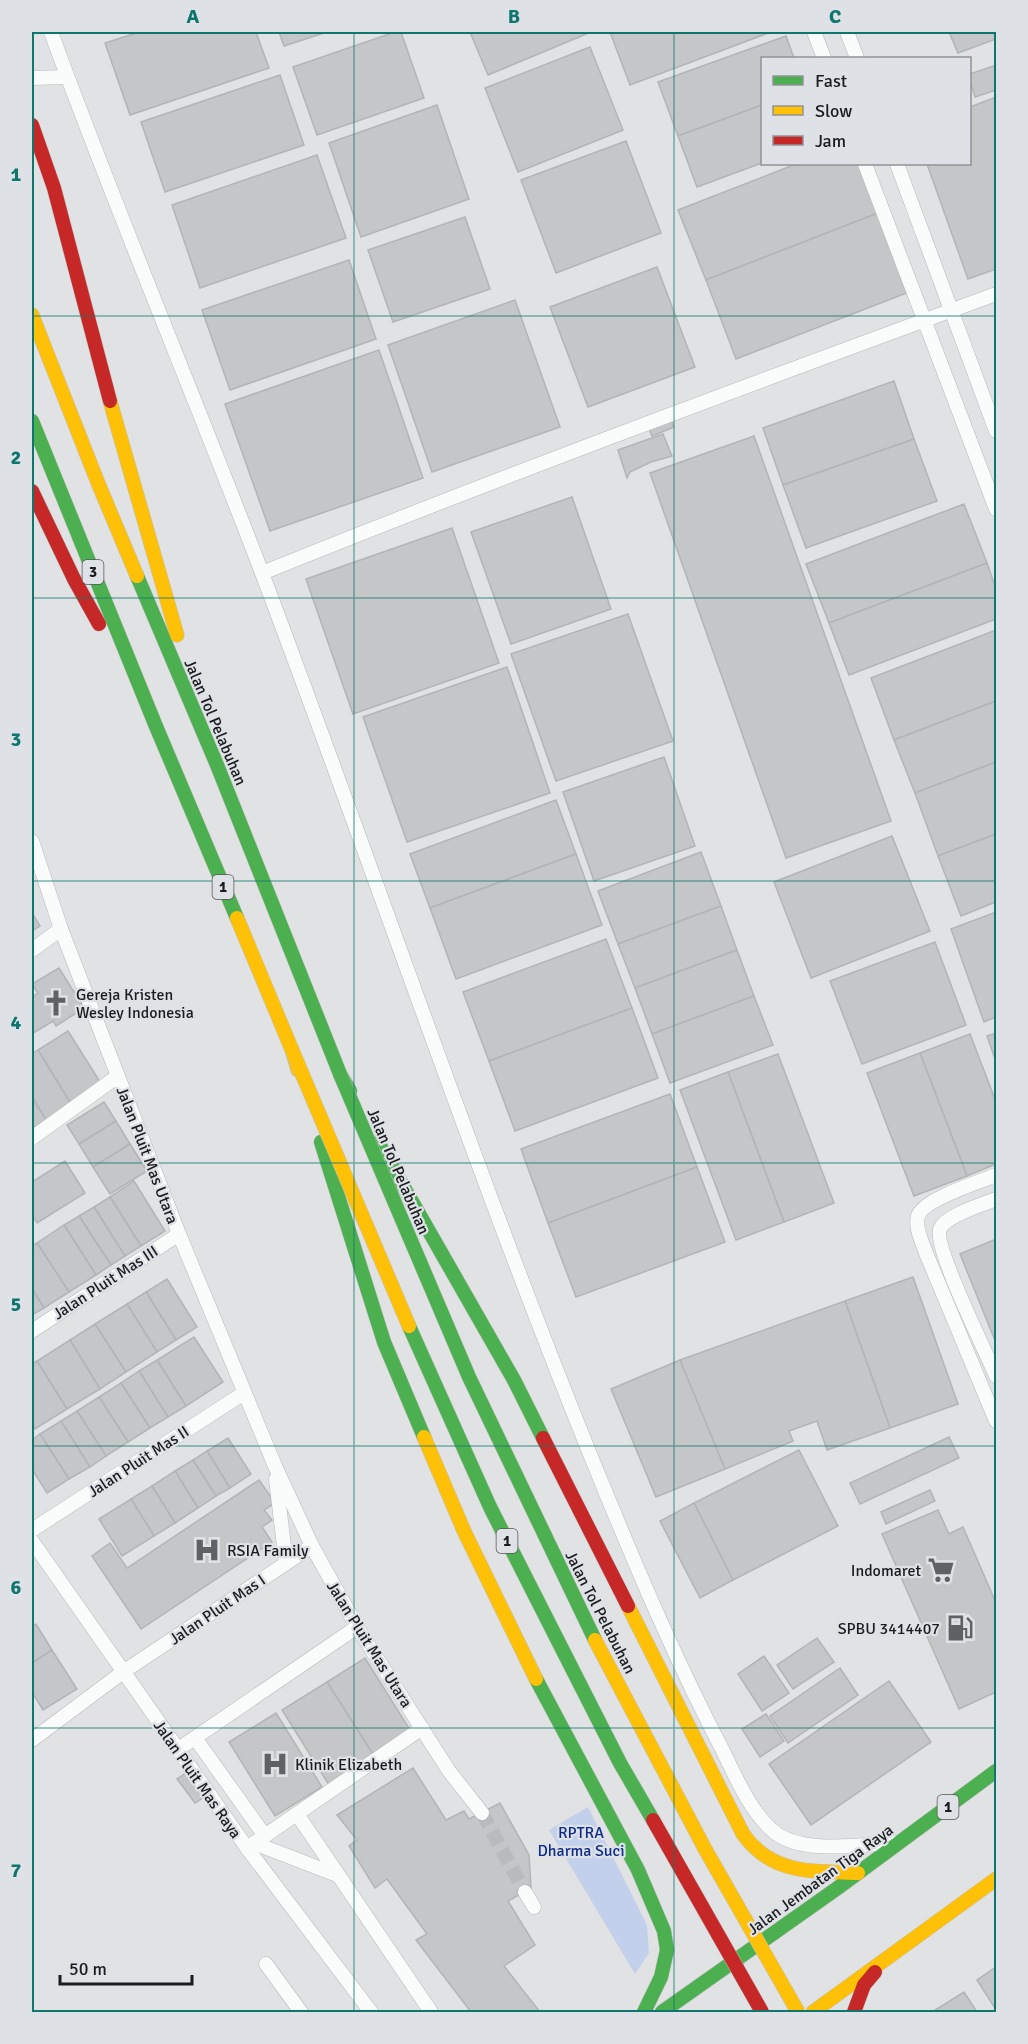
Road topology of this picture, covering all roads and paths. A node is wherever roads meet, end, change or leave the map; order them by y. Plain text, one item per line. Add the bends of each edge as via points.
1 (51, 32) edge
2 (814, 32) edge
3 (847, 32) edge
4 (824, 57) edge
5 (857, 57) edge
6 (67, 77) junction
7 (32, 78) edge
8 (32, 125) edge
9 (865, 165) edge
10 (897, 165) edge
11 (996, 294) edge
12 (952, 310) junction
13 (32, 315) edge
14 (925, 319) junction
15 (32, 421) edge
16 (996, 431) edge
17 (32, 491) edge
18 (996, 509) edge
19 (262, 573) junction
20 (155, 724) junction
21 (217, 765) junction
22 (32, 841) edge
23 (61, 929) junction
24 (32, 950) edge
25 (292, 1050) junction
26 (340, 1074) junction
27 (118, 1076) junction
28 (32, 1138) edge
29 (996, 1175) edge
30 (996, 1199) edge
31 (179, 1234) junction
32 (32, 1330) edge
33 (996, 1376) edge
34 (244, 1393) junction
35 (996, 1421) edge
36 (274, 1466) junction
37 (32, 1530) edge
38 (32, 1541) edge
39 (312, 1546) junction
40 (286, 1563) junction
41 (357, 1627) junction
42 (123, 1672) junction
43 (422, 1728) junction
44 (195, 1738) junction
45 (32, 1740) edge
46 (177, 1750) junction
47 (996, 1771) edge
48 (482, 1813) tunnel mouth
49 (297, 1814) junction
50 (255, 1842) junction
51 (900, 1843) junction
52 (858, 1873) junction
53 (337, 1875) junction
54 (996, 1879) edge
55 (525, 1892) tunnel mouth
56 (534, 1906) dead end
57 (899, 1950) junction
58 (266, 1964) dead end
59 (301, 2013) edge
60 (371, 2013) edge
61 (431, 2013) edge
62 (644, 2013) edge
63 (662, 2013) edge
64 (762, 2013) edge
65 (798, 2013) edge
66 (813, 2013) edge
67 (854, 2013) edge

1 - 6 street
2 - 4 street
3 - 5 street
6 - 7 street
6 - 19 street
8 - 21 highway via 43,151 140,513
9 - 14 street
10 - 12 street
11 - 12 street
12 - 14 street
12 - 16 street
13 - 21 highway, Jalan Tol Pelabuhan / 1
14 - 18 street
14 - 19 street via 438,502
15 - 20 highway, 3
17 - 20 highway via 74,579
19 - 51 street via 548,1351 661,1626 707,1721 747,1796 778,1835 801,1843 831,1846
20 - 25 highway, 1
21 - 26 highway, Jalan Tol Pelabuhan / 1
22 - 23 street, Jalan Pluit Mas Utara
23 - 24 street
23 - 27 street, Jalan Pluit Mas Utara
25 - 62 highway, bridge via 384,1342 464,1531 538,1685 638,1870 664,1931 667,1950 661,1977
25 - 64 highway, 1, bridge via 490,1507 620,1763
26 - 52 highway, bridge via 514,1380 743,1834 760,1855 781,1864
26 - 65 highway, Jalan Tol Pelabuhan / 1, bridge via 469,1377 580,1610 705,1849
27 - 28 street
27 - 31 street, Jalan Pluit Mas Utara
29 - 35 street via 927,1205 918,1215 917,1225
30 - 33 street via 954,1216 939,1231 946,1262
31 - 32 street, Jalan Pluit Mas III
31 - 34 street, Jalan Pluit Mas Utara
34 - 36 street, Jalan Pluit Mas Utara
34 - 37 street, Jalan Pluit Mas II
36 - 39 street, Jalan Pluit Mas Utara
36 - 40 street, Jalan Pluit Mas Utara
38 - 42 street, Jalan Pluit Mas Raya
39 - 40 street, Jalan Pluit Mas I
39 - 41 street, Jalan Pluit Mas Utara
40 - 42 street, Jalan Pluit Mas I
41 - 43 street, Jalan Pluit Mas Utara
41 - 44 street
42 - 45 street, Jalan Pluit Mas I
42 - 46 street, Jalan Pluit Mas Raya
43 - 48 street, Jalan Pluit Mas Utara
43 - 49 street
44 - 46 street
44 - 50 street
46 - 50 street, Jalan Pluit Mas Raya
47 - 51 highway, Jalan Jembatan Tiga Raya / 1
49 - 50 street
49 - 53 street
50 - 53 street
50 - 60 street, Jalan Pluit Mas Raya
51 - 52 highway, Jalan Jembatan Tiga Raya / 1
52 - 63 highway, Jalan Jembatan Tiga Raya / 1
53 - 61 street
54 - 57 highway
55 - 56 street
57 - 66 highway
57 - 67 highway via 864,1985
58 - 59 street

